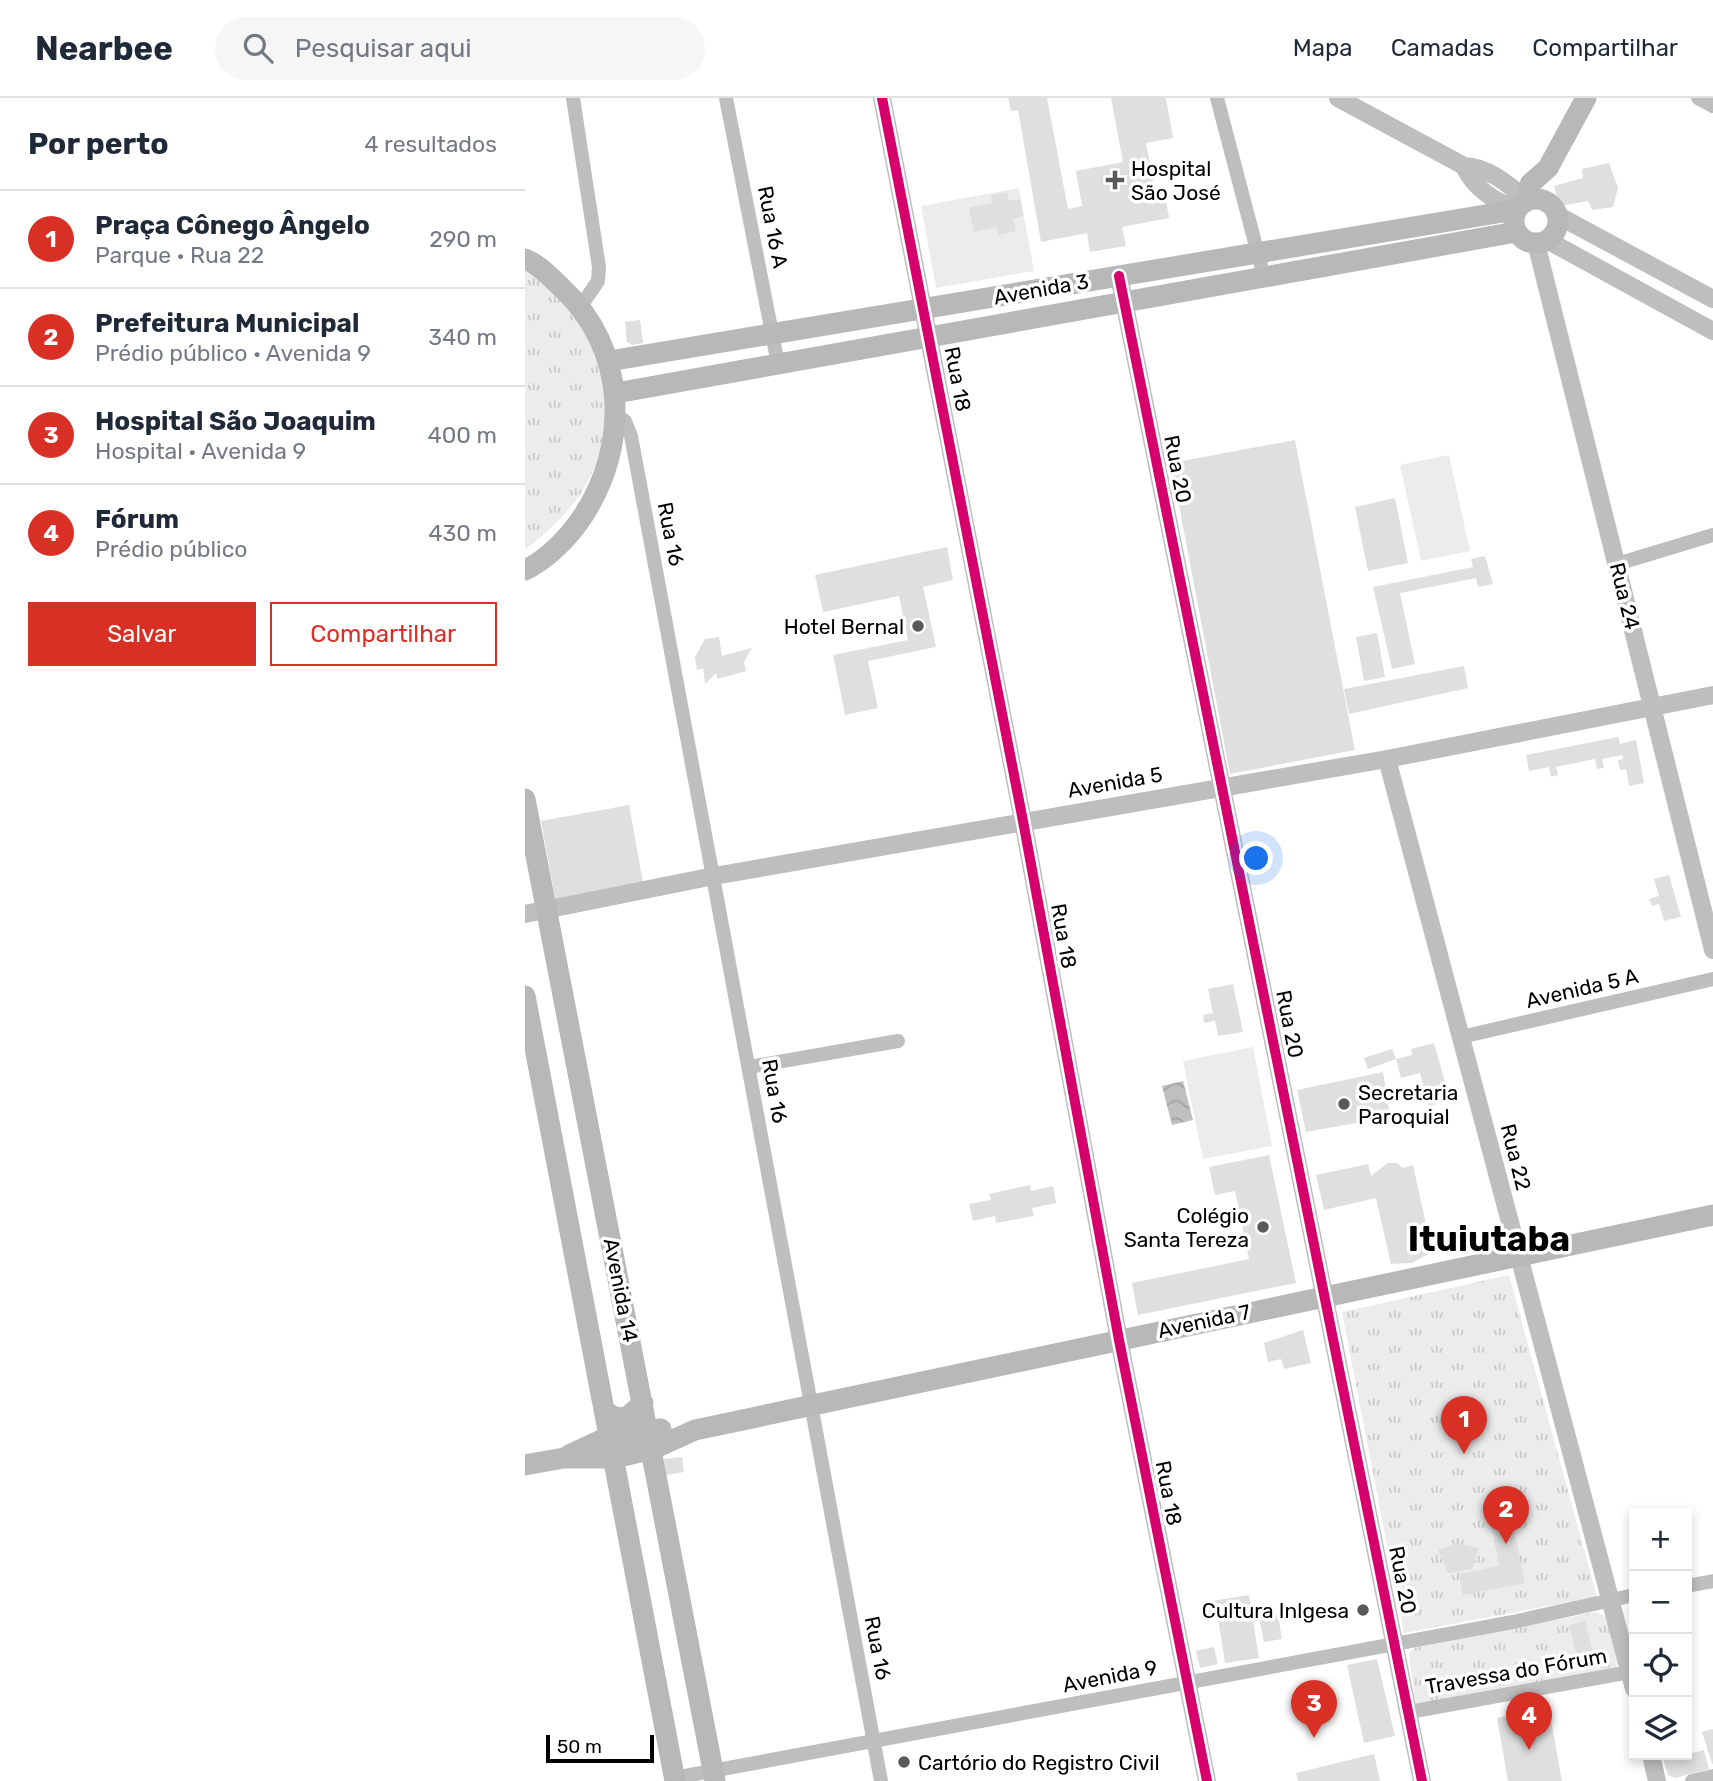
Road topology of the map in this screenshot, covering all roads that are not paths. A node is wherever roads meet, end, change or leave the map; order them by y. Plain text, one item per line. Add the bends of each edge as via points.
1 (573, 98) edge
2 (726, 98) edge
3 (882, 98) edge
4 (1217, 98) edge
5 (1338, 98) edge
6 (1586, 98) edge
7 (1698, 98) edge
8 (1713, 106) edge
9 (1530, 209) junction
10 (1542, 242) junction
11 (1258, 252) junction
12 (525, 258) edge
13 (1119, 276) junction
14 (1264, 277) junction
15 (1713, 299) edge
16 (1125, 302) junction
17 (581, 306) junction
18 (925, 308) junction
19 (1713, 331) edge
20 (772, 334) junction
21 (930, 337) junction
22 (609, 361) junction
23 (778, 364) junction
24 (616, 393) junction
25 (615, 415) junction
26 (1713, 535) edge
27 (1617, 564) junction
28 (525, 570) edge
29 (1713, 695) edge
30 (1652, 708) junction
31 (1387, 759) junction
32 (1223, 787) junction
33 (525, 799) edge
34 (1023, 821) junction
35 (714, 876) junction
36 (535, 913) edge
37 (1713, 950) edge
38 (1713, 979) edge
39 (525, 996) edge
40 (1461, 1037) junction
41 (898, 1041) dead end
42 (749, 1067) junction
43 (592, 1155) junction
44 (557, 1161) junction
45 (600, 1191) junction
46 (562, 1194) junction
47 (1713, 1215) edge
48 (1517, 1255) junction
49 (1326, 1295) junction
50 (1119, 1340) junction
51 (643, 1403) junction
52 (810, 1406) junction
53 (605, 1411) junction
54 (610, 1436) junction
55 (651, 1439) junction
56 (564, 1458) junction
57 (614, 1458) junction
58 (525, 1465) edge
59 (658, 1481) junction
60 (620, 1489) junction
61 (1713, 1581) edge
62 (1692, 1585) edge
63 (1629, 1596) edge
64 (1610, 1599) junction
65 (1396, 1643) junction
66 (1629, 1669) edge
67 (1629, 1680) edge
68 (1188, 1682) junction
69 (1409, 1712) junction
70 (874, 1741) junction
71 (1652, 1760) edge
72 (714, 1776) edge
73 (1713, 1776) edge
74 (674, 1779) edge
75 (881, 1781) edge
76 (1207, 1781) edge
77 (1422, 1781) edge
78 (1657, 1781) edge
79 (1692, 1781) edge

1 - 17 street via 599,267 598,281
2 - 20 street, Rua 16 A
3 - 18 street, Rua 18
4 - 11 street
5 - 9 street via 1464,166 1495,176
6 - 9 main road via 1548,169 1530,184
7 - 8 street
9 - 10 main road via 1525,240
9 - 10 main road via 1555,232
9 - 11 main road, Avenida 3
9 - 14 main road, Avenida 3
9 - 15 street
10 - 19 street
10 - 27 street, Rua 24
11 - 13 main road, Avenida 3
11 - 14 street
12 - 17 main road
13 - 16 street, Rua 20
13 - 18 main road, Avenida 3
14 - 16 main road, Avenida 3
16 - 21 main road, Avenida 3
16 - 32 street, Rua 20
17 - 22 main road
18 - 20 main road, Avenida 3
18 - 21 street, Rua 18
20 - 22 main road, Avenida 3
20 - 23 street, Rua 16 A
21 - 23 main road, Avenida 3
21 - 34 street, Rua 18
22 - 24 main road
23 - 24 main road, Avenida 3
24 - 25 main road
25 - 28 main road via 614,443 600,491 572,533
25 - 35 street, Rua 16 via 625,421 631,436
26 - 27 street
27 - 30 street, Rua 24
29 - 30 street, Avenida 5
30 - 31 street, Avenida 5
30 - 37 street, Rua 24
31 - 32 street, Avenida 5
31 - 40 street, Rua 22
32 - 34 street, Avenida 5
32 - 49 street, Rua 20
33 - 36 main road, Avenida 14
34 - 35 street, Avenida 5
34 - 50 street, Rua 18
35 - 36 street, Avenida 5
35 - 42 street, Rua 16
36 - 43 main road, Avenida 14
38 - 40 street, Avenida 5 A
39 - 44 main road, Avenida 14
40 - 48 street, Rua 22
41 - 42 street
42 - 52 street, Rua 16
43 - 44 main road via 577,1168
43 - 45 main road, Avenida 14
44 - 46 main road, Avenida 14
45 - 46 main road via 579,1184
45 - 51 main road, Avenida 14
46 - 53 main road, Avenida 14
47 - 48 main road, Avenida 7
48 - 49 main road, Avenida 7
48 - 64 street, Rua 22
49 - 50 main road, Avenida 7
49 - 65 street, Rua 20
50 - 52 main road, Avenida 7
50 - 68 street, Rua 18
51 - 53 main road via 627,1418
51 - 55 main road, Avenida 14
52 - 55 main road, Avenida 7
52 - 70 street, Rua 16
53 - 54 main road, Avenida 14
54 - 55 main road, Avenida 7
54 - 56 main road, Avenida 7
54 - 57 main road, Avenida 14
55 - 57 main road, Avenida 7
55 - 59 main road, Avenida 14
56 - 57 main road, Avenida 7
56 - 58 main road, Avenida 7
57 - 60 main road, Avenida 14
59 - 60 main road via 647,1471 632,1469
59 - 72 main road, Avenida 14
60 - 74 main road, Avenida 14
61 - 62 street
63 - 64 street, Avenida 9
64 - 65 street, Avenida 9
64 - 66 street, Rua 22
65 - 68 street, Avenida 9
65 - 69 street, Rua 20
67 - 69 street, Travessa do Fórum
68 - 70 street, Avenida 9
68 - 76 street, Rua 18
69 - 77 street, Rua 20
70 - 72 street, Avenida 9
70 - 75 street, Rua 16
71 - 78 street
72 - 74 street, Avenida 9
73 - 79 street

